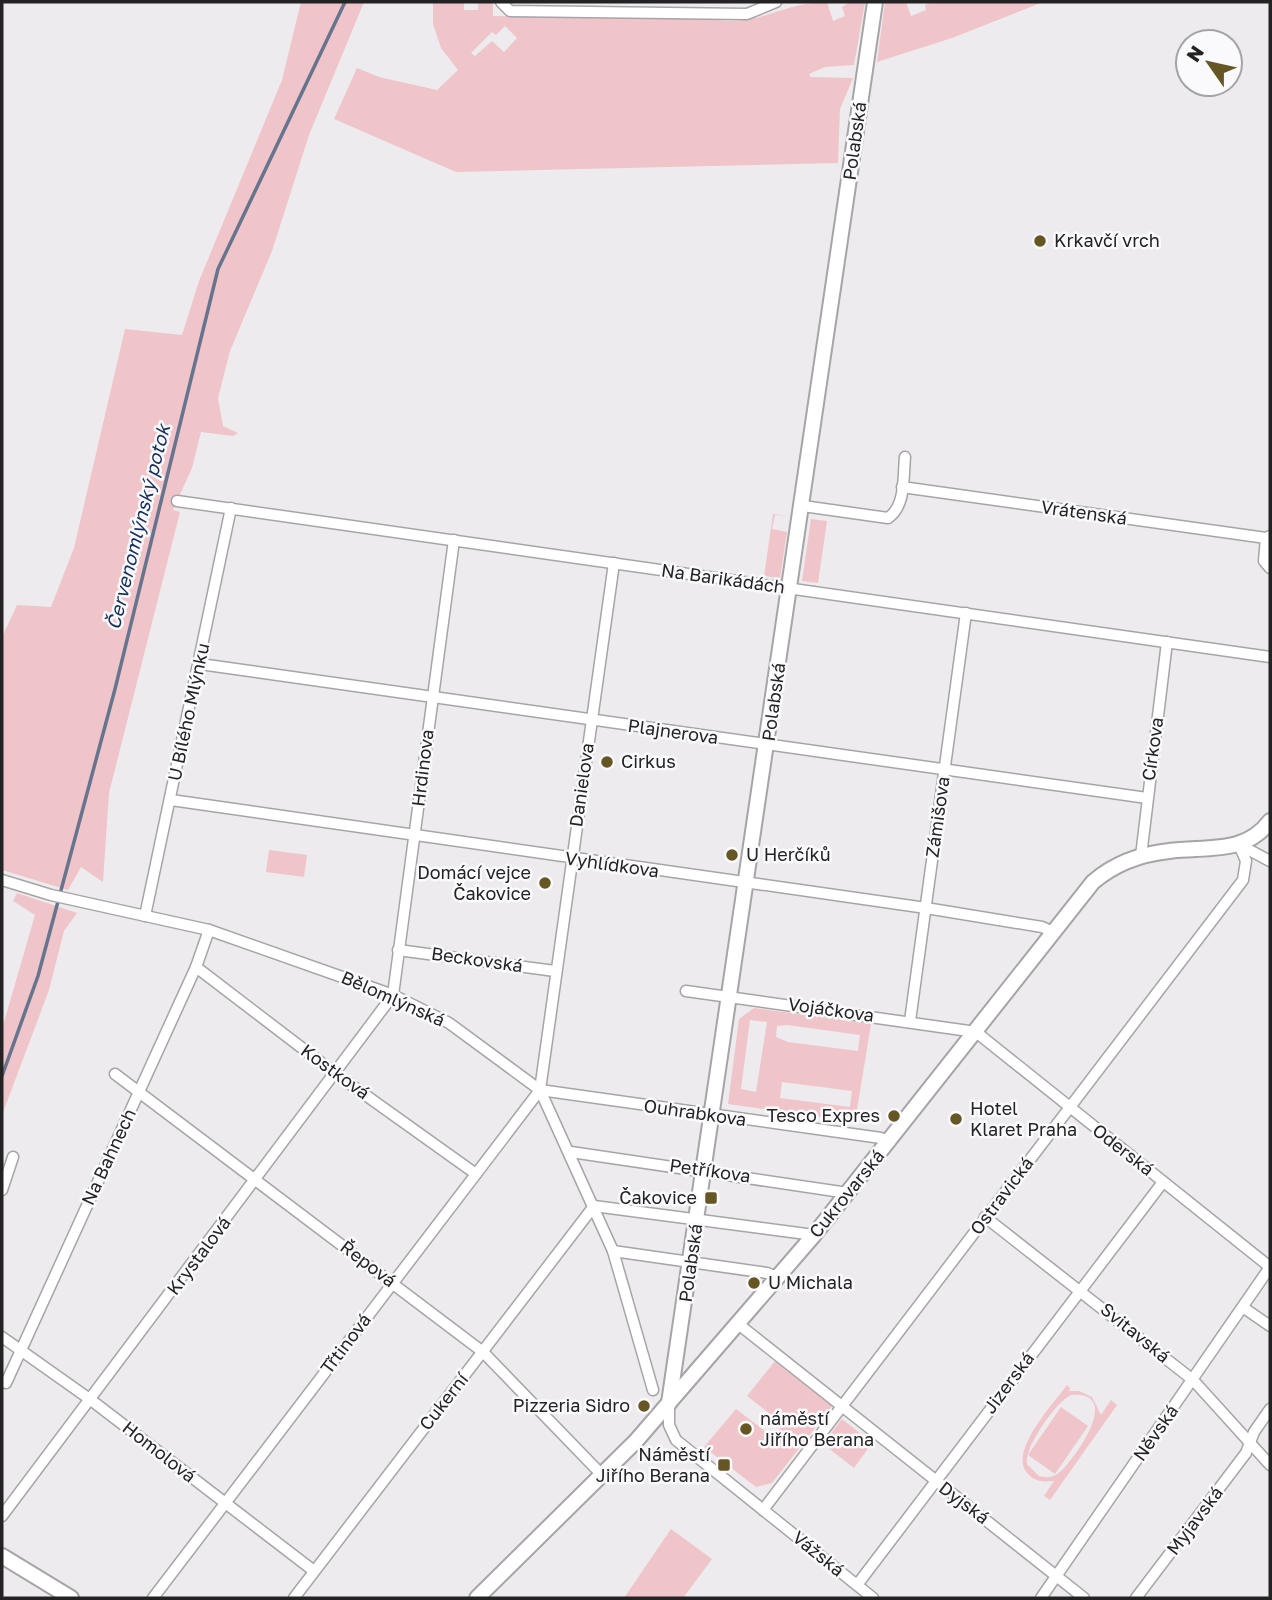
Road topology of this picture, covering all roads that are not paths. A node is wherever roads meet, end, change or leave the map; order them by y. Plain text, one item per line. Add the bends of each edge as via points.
1 (501, 2) edge
2 (747, 2) edge
3 (776, 2) edge
4 (875, 2) edge
5 (654, 7) edge
6 (747, 14) junction
7 (905, 457) dead end
8 (902, 487) junction
9 (177, 500) dead end
10 (803, 506) junction
11 (231, 508) junction
12 (1268, 537) edge
13 (454, 540) junction
14 (614, 563) junction
15 (1270, 568) edge
16 (791, 588) junction
17 (966, 613) junction
18 (1167, 642) junction
19 (1270, 656) edge
20 (200, 664) junction
21 (432, 698) junction
22 (591, 720) junction
23 (768, 745) junction
24 (945, 769) junction
25 (1147, 798) junction
26 (170, 800) junction
27 (1270, 821) edge
28 (414, 837) junction
29 (1239, 845) junction
30 (1141, 856) junction
31 (572, 859) junction
32 (1270, 860) edge
33 (2, 880) edge
34 (747, 884) junction
35 (926, 908) junction
36 (145, 916) junction
37 (209, 930) junction
38 (1053, 932) junction
39 (398, 950) junction
40 (196, 967) junction
41 (555, 971) junction
42 (686, 990) dead end
43 (393, 995) junction
44 (730, 996) junction
45 (909, 1021) junction
46 (976, 1032) junction
47 (115, 1074) dead end
48 (336, 1074) junction
49 (540, 1090) junction
50 (139, 1092) junction
51 (1069, 1107) junction
52 (713, 1116) junction
53 (890, 1142) junction
54 (571, 1152) junction
55 (13, 1157) dead end
56 (705, 1171) junction
57 (476, 1174) junction
58 (256, 1181) junction
59 (1163, 1182) junction
60 (2, 1191) edge
61 (848, 1193) junction
62 (594, 1206) junction
63 (985, 1217) junction
64 (697, 1220) junction
65 (814, 1234) junction
66 (614, 1251) junction
67 (691, 1263) junction
68 (1270, 1267) edge
69 (777, 1277) junction
70 (392, 1282) junction
71 (1080, 1290) junction
72 (1244, 1308) junction
73 (737, 1323) junction
74 (1270, 1326) edge
75 (2, 1337) edge
76 (20, 1350) junction
77 (483, 1352) junction
78 (1193, 1380) junction
79 (6, 1383) dead end
80 (653, 1390) dead end
81 (91, 1399) junction
82 (669, 1403) junction
83 (1270, 1409) edge
84 (842, 1410) junction
85 (1250, 1442) junction
86 (1270, 1465) edge
87 (602, 1475) junction
88 (935, 1480) junction
89 (225, 1503) junction
90 (763, 1510) junction
91 (2, 1516) edge
92 (2, 1556) edge
93 (314, 1571) junction
94 (1058, 1575) junction
95 (858, 1585) junction
96 (71, 1598) edge
97 (153, 1598) edge
98 (294, 1598) edge
99 (477, 1598) edge
100 (873, 1598) edge
101 (1041, 1598) edge
102 (1084, 1598) edge
103 (1136, 1598) edge

1 - 5 street via 510,11
2 - 6 street
3 - 6 street
4 - 10 street, Polabská
5 - 6 street
7 - 8 street
8 - 10 street via 896,512 888,518
8 - 12 street, Vrátenská
9 - 11 street, Na Barikádách
10 - 16 street, Polabská
11 - 13 street, Na Barikádách
11 - 20 street, U Bílého Mlýnku
12 - 15 street, Vrátenská via 1264,561
13 - 14 street, Na Barikádách
13 - 21 street, Hrdinova
14 - 16 street, Na Barikádách
14 - 22 street, Danielova
16 - 17 street, Na Barikádách
16 - 23 street, Polabská
17 - 18 street, Na Barikádách
17 - 24 street, Zámišova
18 - 19 street, Na Barikádách
18 - 25 street, Církova
20 - 21 street, Plajnerova
20 - 26 street, U Bílého Mlýnku
21 - 22 street, Plajnerova
21 - 28 street, Hrdinova
22 - 23 street, Plajnerova
22 - 31 street, Danielova
23 - 24 street, Plajnerova
23 - 34 street, Polabská
24 - 25 street, Plajnerova
24 - 35 street, Zámišova
25 - 30 street, Církova
26 - 28 street, Vyhlídkova
26 - 36 street, U Bílého Mlýnku
27 - 29 street, Cukrovarská via 1259,834
28 - 31 street, Vyhlídkova
28 - 39 street, Hrdinova
29 - 30 street, Cukrovarská
29 - 32 street
29 - 51 street, Ostravická via 1247,861 1243,880
30 - 38 street, Cukrovarská via 1102,875
31 - 34 street, Vyhlídkova
31 - 41 street, Danielova
33 - 36 street, Bělomlýnská
34 - 35 street, Vyhlídkova
34 - 44 street, Polabská
35 - 38 street, Vyhlídkova
35 - 45 street, Zámišova
36 - 37 street, Bělomlýnská
37 - 40 street, Na Bahnech
37 - 43 street, Bělomlýnská
38 - 46 street, Cukrovarská
39 - 41 street, Beckovská
39 - 43 street, Hrdinova
40 - 48 street, Kostková
40 - 50 street, Na Bahnech
41 - 49 street, Danielova
42 - 44 street, Vojáčkova
43 - 48 street, Krystalová
43 - 49 street, Bělomlýnská via 449,1023
44 - 45 street, Vojáčkova
44 - 52 street, Polabská
45 - 46 street, Vojáčkova
46 - 51 street, Oderská
46 - 53 street, Cukrovarská
47 - 50 street, Řepová
48 - 57 street, Kostková
48 - 58 street, Krystalová
49 - 52 street, Ouhrabkova
49 - 54 street, Bělomlýnská
49 - 57 street, Třtinová
50 - 58 street, Řepová
50 - 76 street, Na Bahnech
51 - 59 street, Oderská
51 - 63 street, Ostravická
52 - 53 street, Ouhrabkova
52 - 56 street, Polabská
53 - 61 street, Cukrovarská
54 - 56 street, Petříkova
54 - 62 street, Bělomlýnská
55 - 60 street
56 - 61 street, Petříkova
56 - 64 street, Polabská
57 - 70 street, Třtinová
58 - 70 street, Řepová
58 - 81 street, Krystalová
59 - 68 street, Oderská
59 - 71 street, Jizerská
61 - 65 street, Cukrovarská
62 - 64 street
62 - 66 street, Bělomlýnská
62 - 77 street, Cukerní
63 - 71 street, Svitavská
63 - 84 street, Ostravická
64 - 65 street
64 - 67 street, Polabská
65 - 69 street, Cukrovarská
66 - 67 street
66 - 80 street, Bělomlýnská
67 - 69 street
67 - 82 street, Polabská
68 - 72 street, Něvská
69 - 73 street, Cukrovarská
70 - 77 street, Řepová
70 - 89 street, Třtinová
71 - 78 street, Svitavská
71 - 88 street, Jizerská
72 - 74 street
72 - 78 street, Něvská
73 - 82 street, Cukrovarská
73 - 84 street
75 - 76 street, Homolová
76 - 79 street, Na Bahnech
76 - 81 street, Homolová
77 - 87 street, Řepová
77 - 93 street, Cukerní
78 - 85 street, Svitavská
78 - 94 street, Něvská
81 - 89 street, Homolová
81 - 91 street, Krystalová
82 - 87 street, Cukrovarská
82 - 90 street via 669,1425 676,1440
83 - 85 street, Myjavská
84 - 88 street, Dyjská
84 - 90 street
85 - 86 street, Svitavská
85 - 103 street, Myjavská
87 - 99 street, Cukrovarská
88 - 94 street, Dyjská
88 - 95 street, Jizerská
89 - 93 street, Homolová
89 - 97 street, Třtinová
90 - 95 street, Vážská
92 - 96 street
93 - 98 street, Cukerní
94 - 101 street, Něvská
94 - 102 street, Dyjská
95 - 100 street, Vážská

